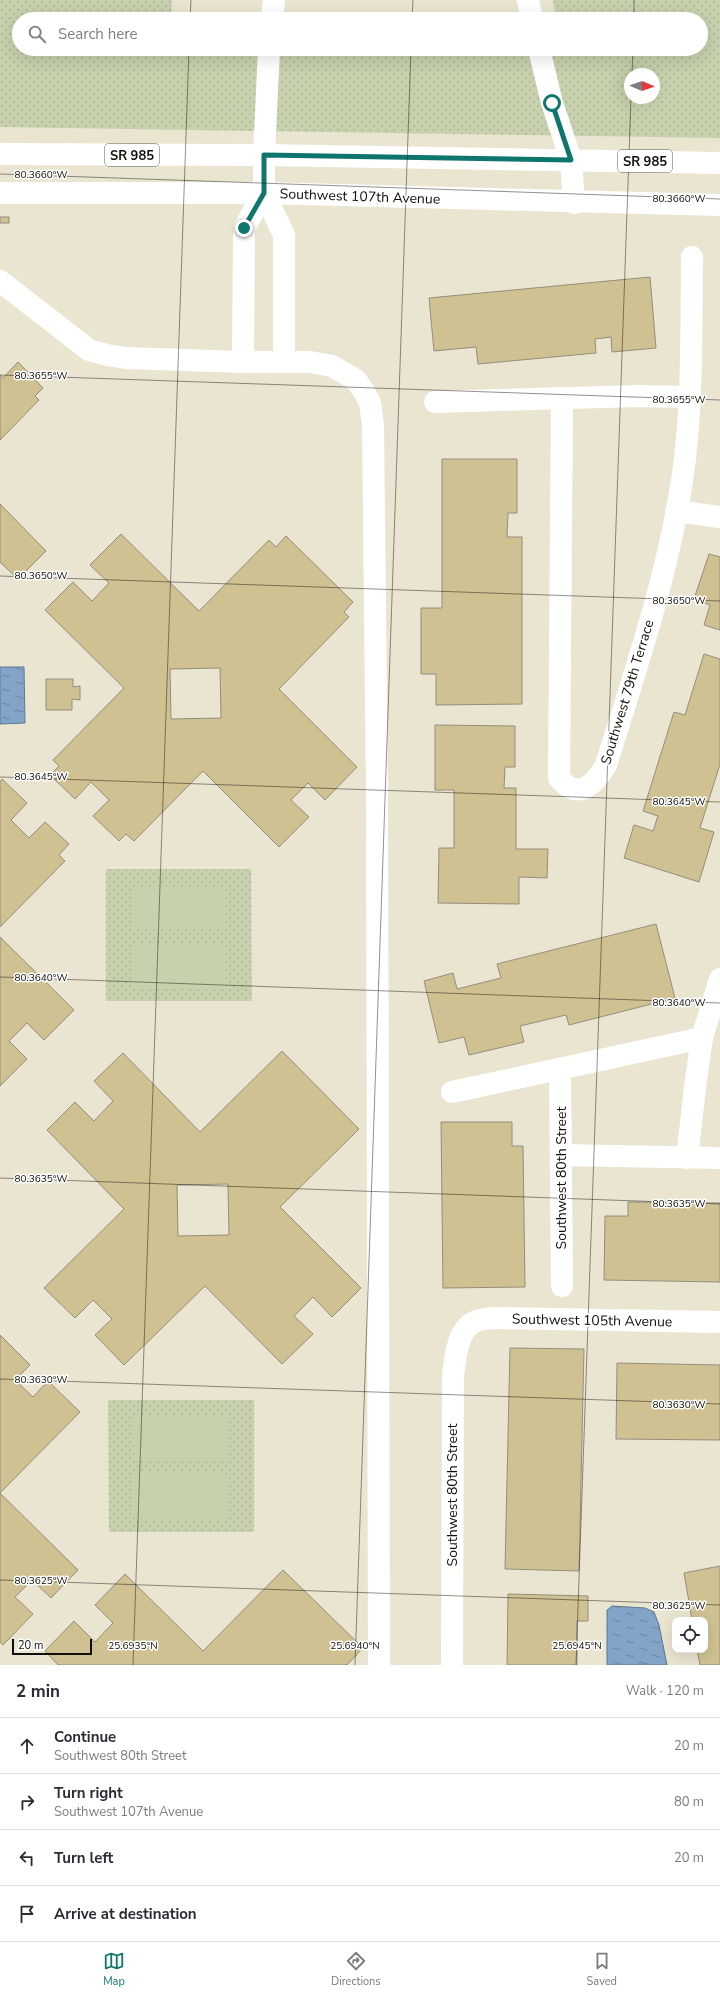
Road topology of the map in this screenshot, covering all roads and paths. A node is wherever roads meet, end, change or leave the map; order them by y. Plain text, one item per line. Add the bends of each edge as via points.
1 (274, 0) edge
2 (528, 0) edge
3 (273, 12) edge
4 (531, 12) edge
5 (269, 56) edge
6 (541, 56) edge
7 (0, 154) edge
8 (264, 155) junction
9 (571, 160) junction
10 (720, 163) edge
11 (0, 193) edge
12 (264, 193) junction
13 (574, 203) junction
14 (720, 205) edge
15 (692, 257) dead end
16 (0, 280) edge
17 (243, 362) junction
18 (284, 362) junction
19 (689, 397) junction
20 (562, 398) junction
21 (435, 402) dead end
22 (676, 511) junction
23 (720, 517) edge
24 (720, 979) edge
25 (702, 1038) junction
26 (560, 1070) junction
27 (452, 1092) dead end
28 (561, 1155) junction
29 (687, 1158) junction
30 (720, 1158) edge
31 (562, 1286) dead end
32 (720, 1322) edge
33 (467, 1327) joint
34 (379, 1665) edge
35 (452, 1665) edge

1 - 3 street
2 - 4 street
5 - 8 street
6 - 9 street via 552,103
7 - 8 street, SR 985
8 - 9 street, SR 985
8 - 12 street
9 - 10 street, SR 985
9 - 13 street
11 - 12 street, Southwest 107th Avenue
12 - 13 street, Southwest 107th Avenue
12 - 17 street via 244,228
12 - 18 street via 284,236
13 - 14 street, Southwest 107th Avenue
15 - 19 street, Southwest 79th Terrace
16 - 17 street via 89,350 126,358
17 - 18 street
18 - 34 street via 310,362 342,370 356,380 363,390 372,414 377,809
19 - 20 street
19 - 22 street, Southwest 79th Terrace via 686,450
20 - 21 street
20 - 22 street, Southwest 79th Terrace via 559,778 565,786 574,789 587,787 598,780 606,765 651,618 669,551
22 - 23 street
24 - 25 street
25 - 26 street
25 - 29 street
26 - 27 street
26 - 28 street, Southwest 80th Street
28 - 29 street
28 - 31 street, Southwest 80th Street
29 - 30 street
32 - 33 street, Southwest 105th Avenue via 493,1318 473,1322
33 - 35 street, Southwest 80th Street via 457,1351 453,1376

